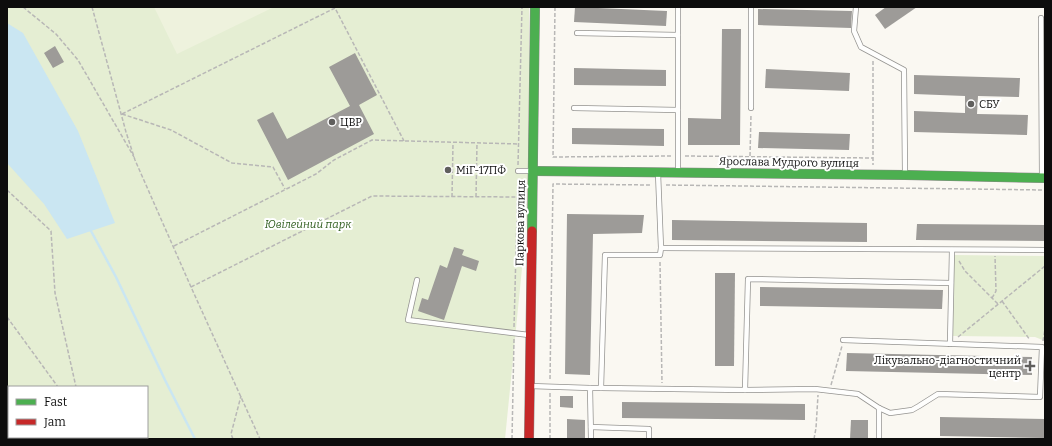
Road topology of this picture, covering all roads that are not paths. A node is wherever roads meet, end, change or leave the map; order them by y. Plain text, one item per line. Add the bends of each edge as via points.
1 (535, 7) edge
2 (678, 7) edge
3 (751, 7) edge
4 (856, 7) edge
5 (1041, 18) dead end
6 (577, 33) dead end
7 (678, 35) junction
8 (574, 108) dead end
9 (751, 108) road end
10 (678, 110) junction
11 (518, 171) dead end
12 (533, 171) junction
13 (658, 173) junction
14 (678, 173) junction
15 (905, 175) junction
16 (1043, 178) edge
17 (660, 248) junction
18 (952, 250) junction
19 (1045, 250) edge
20 (417, 280) dead end
21 (951, 283) junction
22 (531, 335) junction
23 (843, 340) road end
24 (950, 344) junction
25 (530, 386) junction
26 (590, 388) junction
27 (601, 388) junction
28 (745, 390) junction
29 (1042, 397) edge
30 (879, 408) junction
31 (591, 427) junction
32 (529, 439) edge
33 (591, 439) edge
34 (649, 439) edge
35 (878, 439) edge

1 - 12 street, Паркова вулиця
2 - 7 lane
3 - 9 lane
4 - 15 lane via 854,32 861,47 904,70
5 - 16 lane
6 - 7 lane
7 - 10 lane
8 - 10 lane
10 - 14 lane
11 - 12 lane
12 - 13 street, Ярослава Мудрого вулиця
12 - 22 street, Паркова вулиця
13 - 14 street, Ярослава Мудрого вулиця
13 - 17 lane
14 - 15 street, Ярослава Мудрого вулиця
15 - 16 street, Ярослава Мудрого вулиця
17 - 18 lane
17 - 27 lane via 660,254 606,255
18 - 19 lane
18 - 21 lane
20 - 22 lane via 408,320
21 - 24 lane
21 - 28 lane via 748,279
22 - 25 street, Паркова вулиця
23 - 24 lane
24 - 29 lane via 1042,347
25 - 26 lane
25 - 32 street, Паркова вулиця
26 - 27 lane
26 - 31 lane
27 - 28 lane
28 - 30 lane via 818,389 858,394
29 - 30 lane via 938,394 912,410 890,413
30 - 35 lane
31 - 33 lane
31 - 34 lane via 649,429

